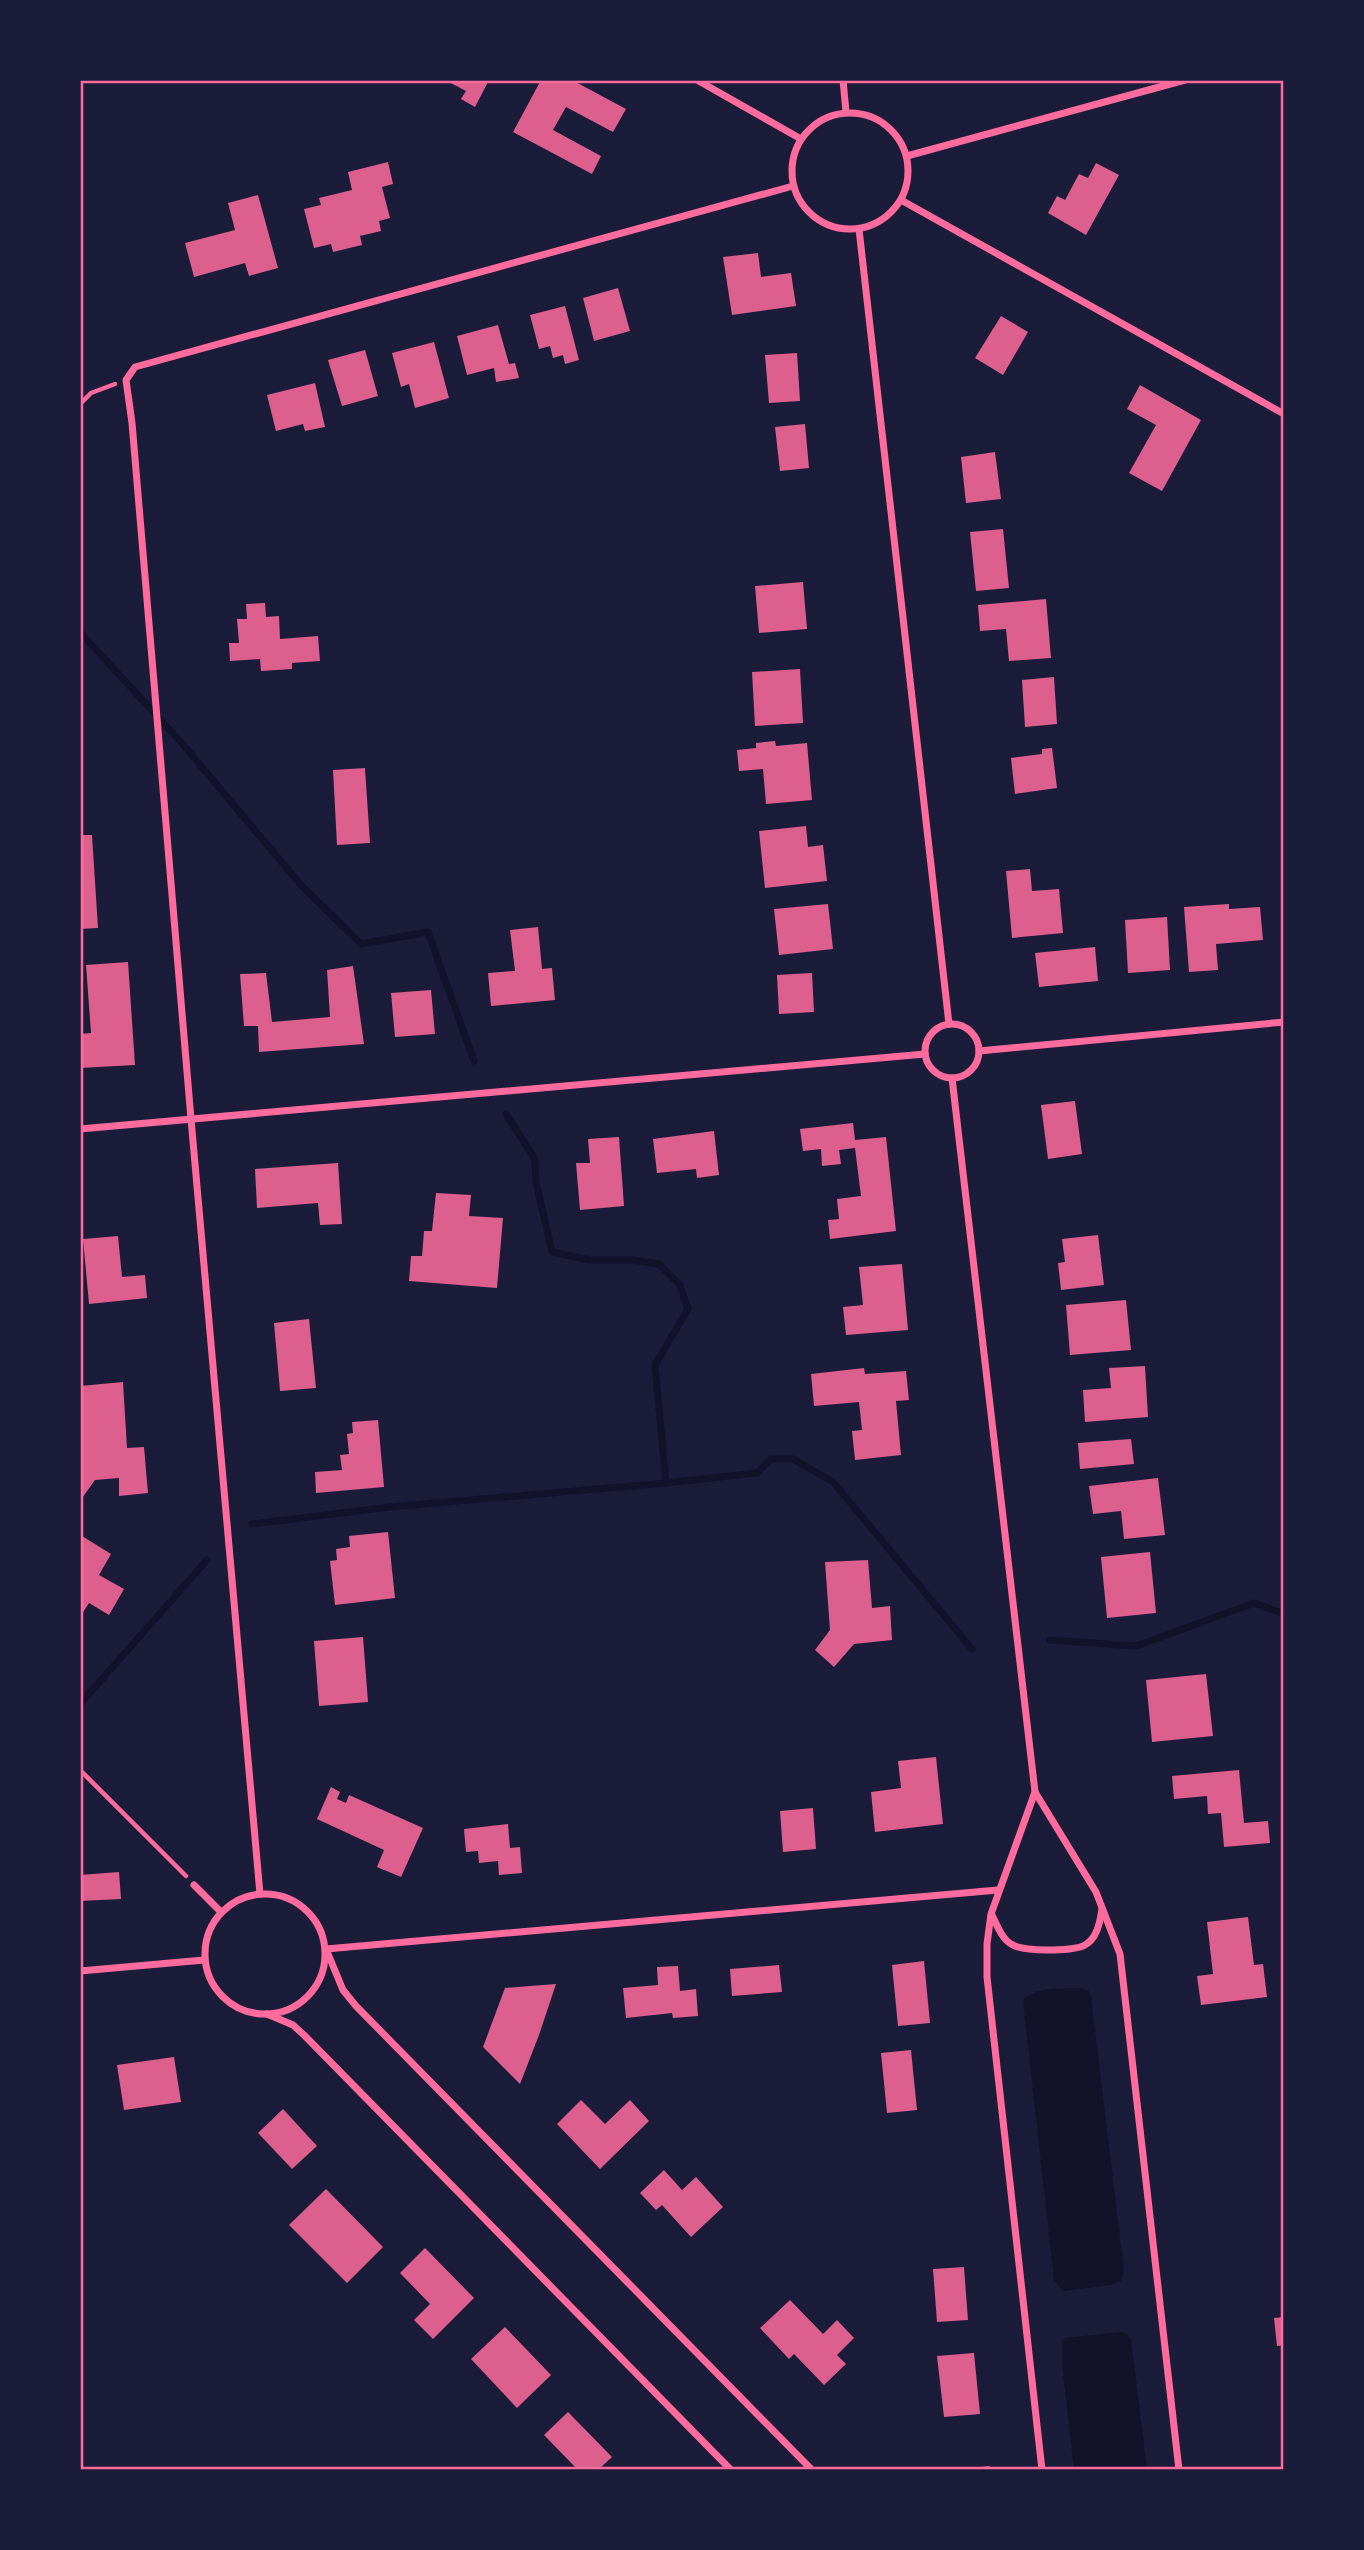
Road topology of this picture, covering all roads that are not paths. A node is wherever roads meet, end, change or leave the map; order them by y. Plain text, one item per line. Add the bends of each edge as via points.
1 (697, 80) edge
2 (843, 80) edge
3 (1185, 80) edge
4 (846, 112) junction
5 (801, 139) junction
6 (907, 156) junction
7 (793, 186) junction
8 (901, 200) junction
9 (859, 229) junction
10 (1283, 414) edge
11 (1283, 1022) edge
12 (949, 1024) junction
13 (979, 1051) junction
14 (925, 1054) junction
15 (952, 1078) junction
16 (191, 1119) junction
17 (80, 1129) edge
18 (1035, 1792) junction
19 (194, 1885) road end
20 (998, 1889) junction
21 (260, 1894) junction
22 (1102, 1909) junction
23 (221, 1912) junction
24 (991, 1914) junction
25 (327, 1949) junction
26 (204, 1960) junction
27 (80, 1971) edge
28 (267, 2014) junction
29 (731, 2469) edge
30 (812, 2469) edge
31 (1042, 2469) edge
32 (1179, 2469) edge

1 - 5 street
2 - 4 street
3 - 6 street
4 - 5 street via 828,116
4 - 6 street via 866,114 884,123 899,138
5 - 7 street via 792,162
6 - 8 street via 908,178
7 - 9 street via 818,220 838,228
7 - 16 street via 135,367 126,380
8 - 9 street via 884,219
8 - 10 street
9 - 12 street
11 - 13 street
12 - 13 street via 972,1033
12 - 14 street via 933,1032
13 - 15 street via 969,1072
14 - 15 street via 933,1070
14 - 16 street
15 - 18 street
16 - 17 street
16 - 21 street
18 - 20 street
18 - 22 street
19 - 23 street
20 - 24 street
20 - 25 street
21 - 23 street via 245,1897
21 - 25 street via 286,1898 309,1913
22 - 24 street via 1099,1927 1083,1946 1030,1951 1011,1945
22 - 32 street via 1120,1954
23 - 26 street via 211,1925
24 - 31 street via 988,1977
25 - 28 street via 321,1977 304,1999 290,2011
25 - 30 street via 343,1990 356,2006
26 - 27 street
26 - 28 street via 217,1993 244,2009
28 - 29 street via 304,2035

